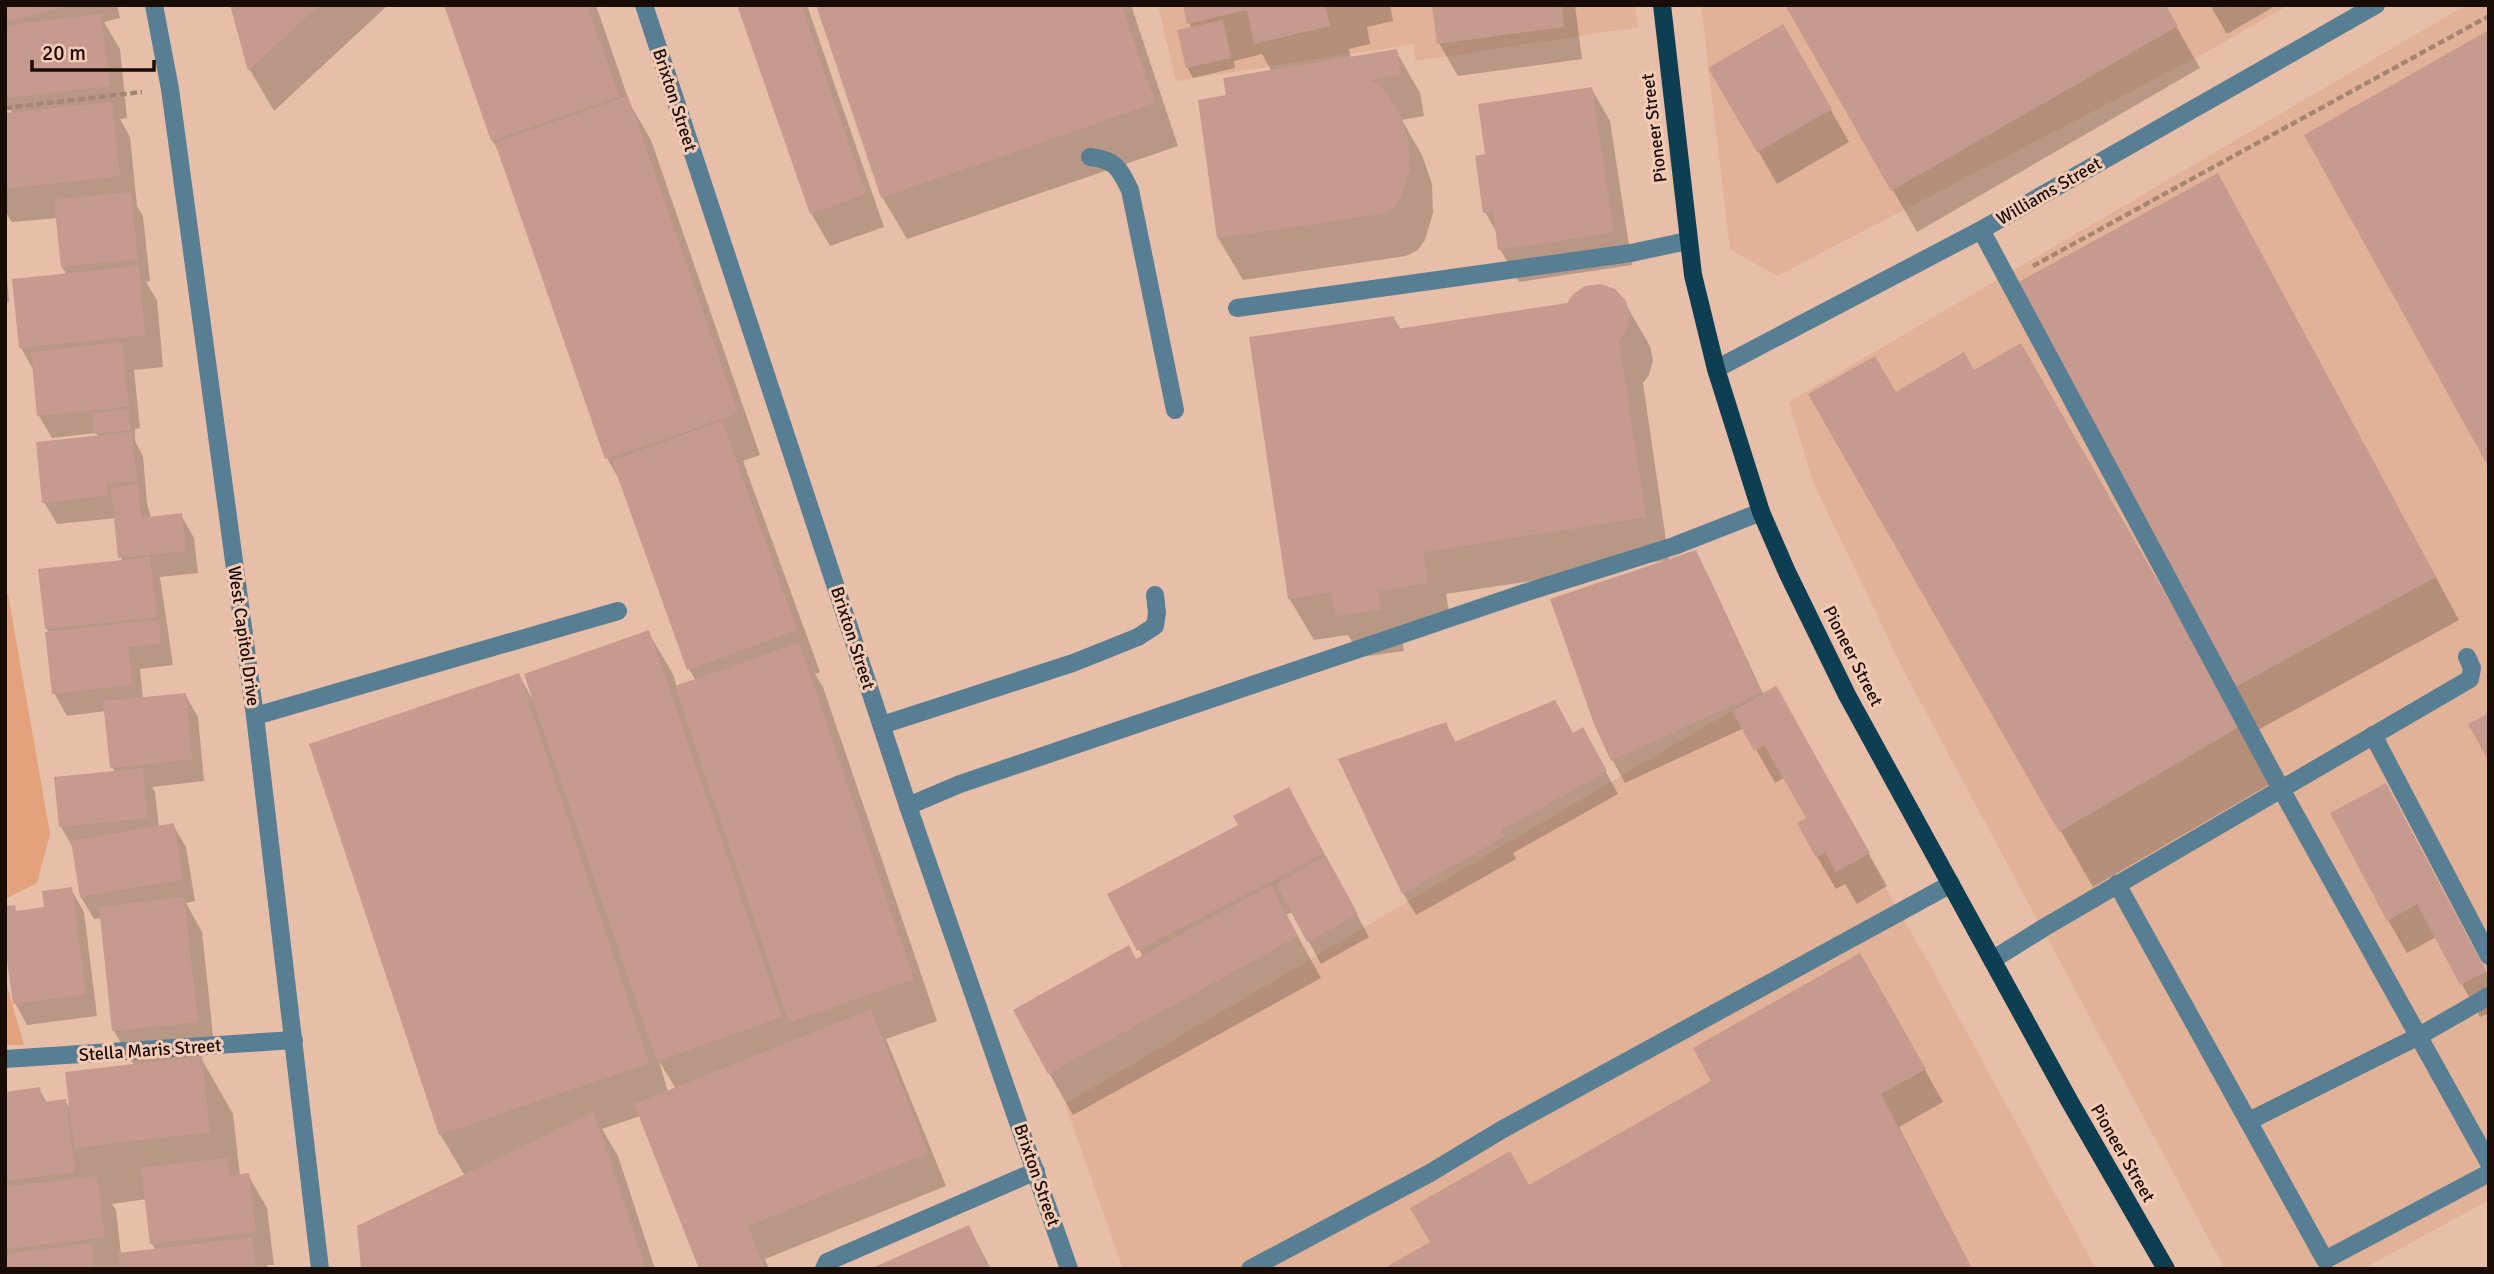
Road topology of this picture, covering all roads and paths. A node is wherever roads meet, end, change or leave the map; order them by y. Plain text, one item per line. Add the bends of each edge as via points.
1 (154, 5) edge
2 (644, 5) edge
3 (1662, 5) edge
4 (2376, 5) edge
5 (2489, 16) edge
6 (170, 89) junction
7 (5, 107) edge
8 (1090, 157) dead end
9 (1981, 230) junction
10 (1687, 241) junction
11 (2008, 280) junction
12 (1237, 308) dead end
13 (1716, 369) junction
14 (1175, 410) dead end
15 (1761, 512) junction
16 (1155, 595) dead end
17 (618, 611) dead end
18 (2467, 657) dead end
19 (255, 716) junction
20 (881, 725) junction
21 (2373, 735) junction
22 (2281, 789) junction
23 (908, 806) junction
24 (1951, 884) junction
25 (2117, 884) junction
26 (2489, 956) edge
27 (1992, 960) junction
28 (2489, 996) edge
29 (2419, 1036) junction
30 (294, 1040) junction
31 (5, 1059) edge
32 (2249, 1121) junction
33 (2489, 1163) edge
34 (1036, 1171) junction
35 (2489, 1174) edge
36 (320, 1269) edge
37 (824, 1269) edge
38 (1069, 1269) edge
39 (1250, 1269) edge
40 (2165, 1269) edge

1 - 6 street, West Capitol Drive
2 - 20 street, Brixton Street
3 - 10 main road, Pioneer Street
4 - 9 street, Williams Street
5 - 11 path
6 - 7 path
6 - 19 street, West Capitol Drive
8 - 14 street via 1108,159 1120,169 1130,190
9 - 11 street
9 - 13 street, Williams Street
10 - 12 street via 1631,253
10 - 13 main road, Pioneer Street
11 - 22 street
13 - 15 main road, Pioneer Street
15 - 23 street via 1674,546 1012,766
15 - 24 main road, Pioneer Street via 1847,695
16 - 20 street via 1155,626 1138,637 1073,663
17 - 19 street
18 - 21 street via 2472,668 2469,680
19 - 30 street, West Capitol Drive
20 - 23 street, Brixton Street
21 - 22 street
21 - 26 street
22 - 25 street
22 - 29 street
23 - 34 street, Brixton Street
24 - 27 main road, Pioneer Street
24 - 39 street
25 - 27 street
25 - 32 street
27 - 40 main road, Pioneer Street
28 - 29 street
29 - 32 street
29 - 33 street
30 - 31 street, Stella Maris Street
30 - 36 street, West Capitol Drive
32 - 35 street via 2325,1260
34 - 37 street via 827,1262
34 - 38 street, Brixton Street

